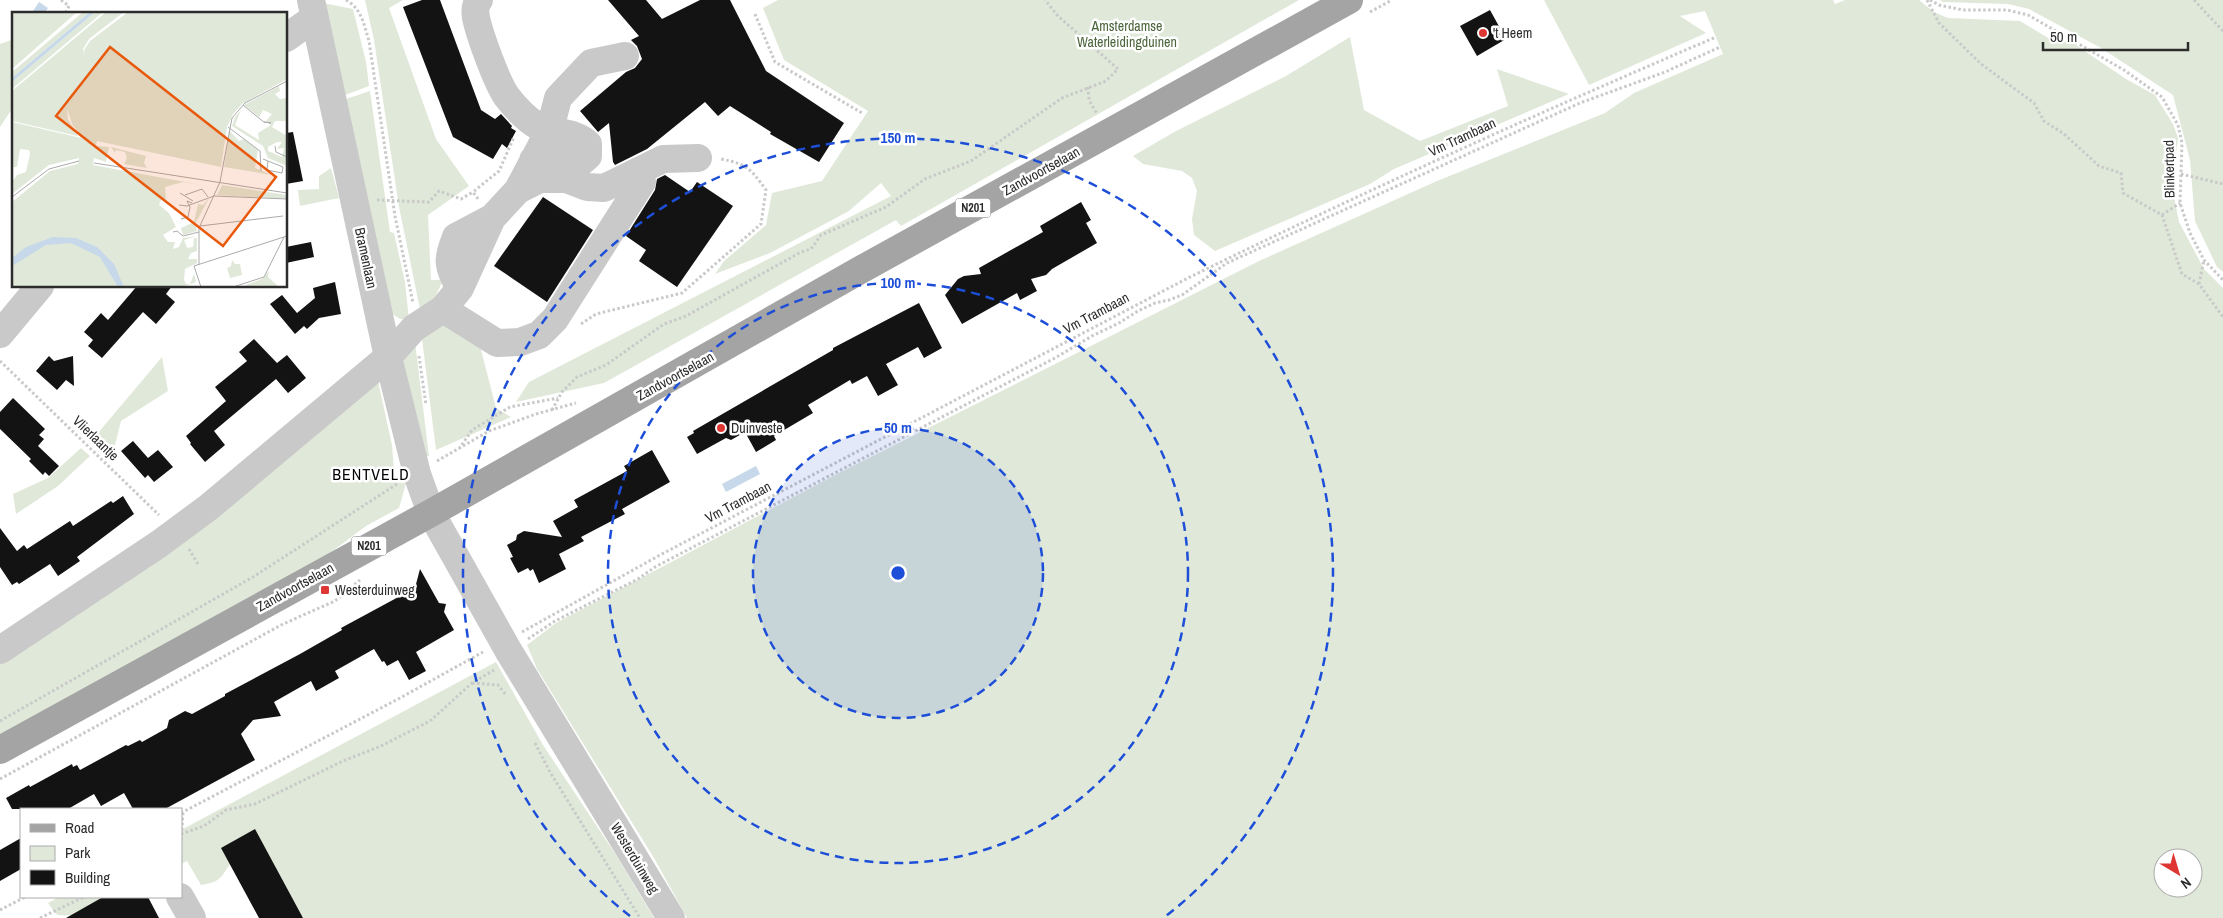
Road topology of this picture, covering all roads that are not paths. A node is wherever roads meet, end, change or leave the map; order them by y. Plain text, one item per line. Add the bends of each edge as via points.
1 (479, 0) edge
2 (1349, 0) edge
3 (312, 9) edge
4 (288, 36) edge
5 (625, 56) dead end
6 (550, 129) junction
7 (698, 158) road end
8 (533, 160) junction
9 (642, 182) dead end
10 (518, 190) junction
11 (38, 288) edge
12 (443, 309) junction
13 (0, 334) edge
14 (388, 357) junction
15 (431, 513) junction
16 (0, 650) edge
17 (0, 750) edge
18 (181, 898) edge
19 (192, 918) edge
20 (671, 918) edge

1 - 6 street via 476,18 500,85 524,115 538,126
2 - 15 main road, Zandvoortselaan / N201 via 862,269
3 - 4 street
3 - 14 street, Bramenlaan
5 - 6 street via 591,63 558,98
6 - 8 street
6 - 8 street via 580,137 588,144 588,156 580,163 554,157
7 - 10 street via 663,159 604,188 587,187 566,179 540,179
8 - 10 street
9 - 12 street via 555,319 539,335 520,342 497,343
10 - 12 street via 492,218 460,288
11 - 13 street
12 - 14 street via 414,328
14 - 15 street, Bramenlaan via 417,474
14 - 16 street via 209,507 151,550
15 - 17 main road, Zandvoortselaan / N201
15 - 20 street, Westerduinweg via 508,649
18 - 19 street

